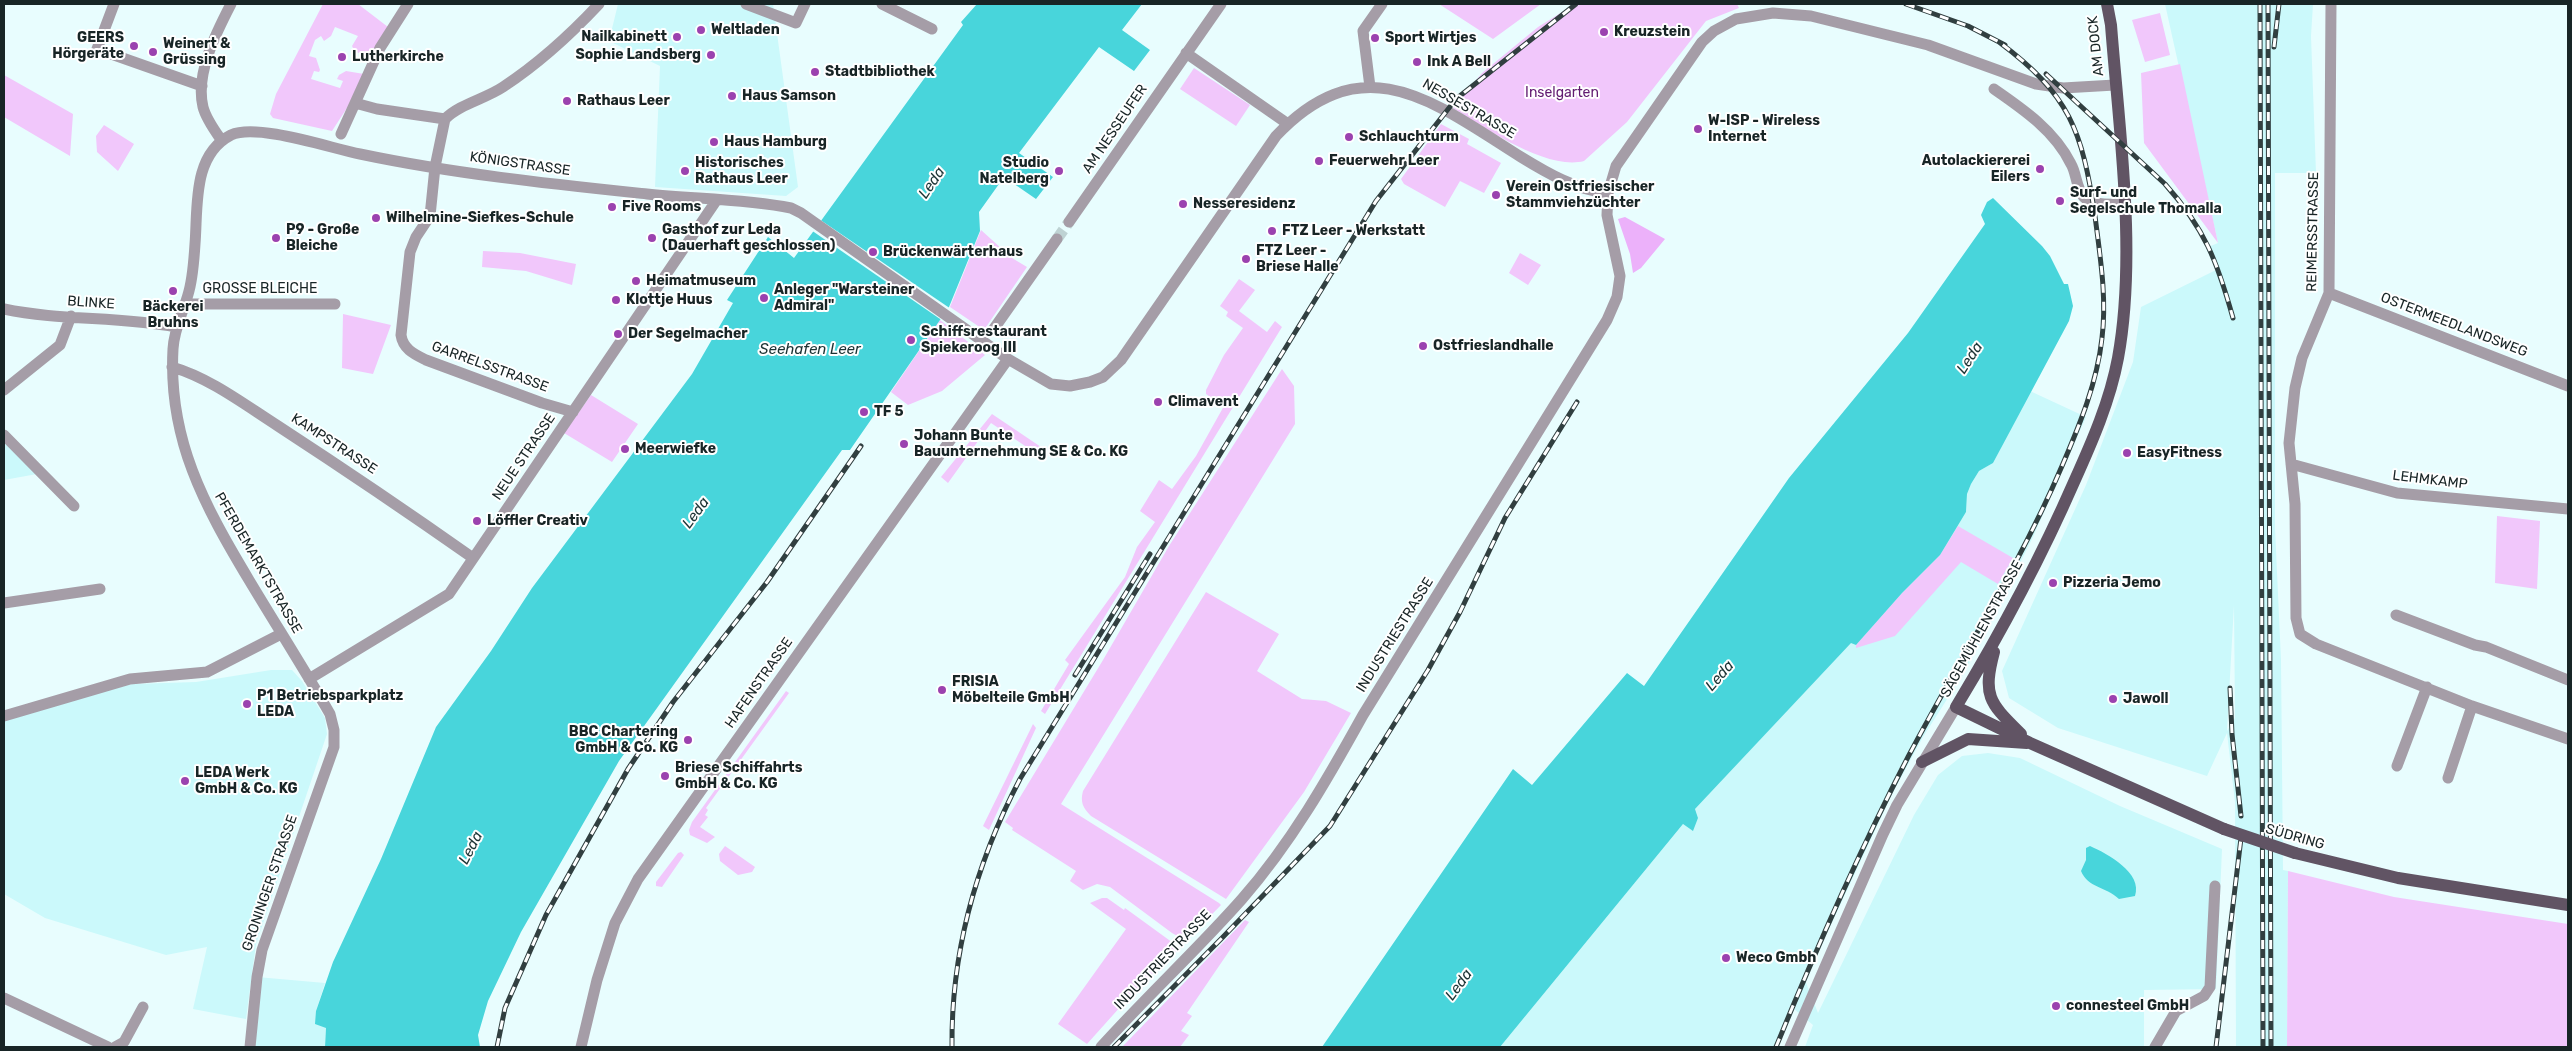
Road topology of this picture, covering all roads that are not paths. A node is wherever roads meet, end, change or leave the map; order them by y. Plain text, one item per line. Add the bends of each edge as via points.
1 (114, 4) edge
2 (231, 4) edge
3 (408, 4) edge
4 (599, 4) edge
5 (746, 4) edge
6 (805, 4) edge
7 (882, 4) edge
8 (1221, 4) edge
9 (1382, 4) edge
10 (2107, 4) edge
11 (2331, 4) edge
12 (932, 29) dead end
13 (1186, 53) junction
14 (2115, 85) junction
15 (202, 86) junction
16 (1370, 87) junction
17 (1994, 89) dead end
18 (355, 103) junction
19 (445, 119) junction
20 (1288, 124) junction
21 (341, 134) dead end
22 (222, 140) junction
23 (435, 167) junction
24 (1608, 193) junction
25 (716, 201) junction
26 (2124, 204) junction
27 (814, 222) joint
28 (1069, 222) tunnel mouth
29 (1057, 239) tunnel mouth
30 (2329, 292) junction
31 (185, 304) junction
32 (335, 304) dead end
33 (4, 309) edge
34 (71, 316) junction
35 (176, 327) junction
36 (993, 330) dead end
37 (1008, 359) junction
38 (172, 367) junction
39 (2568, 386) edge
40 (4, 390) edge
41 (573, 412) junction
42 (4, 435) edge
43 (2291, 464) junction
44 (74, 506) dead end
45 (2568, 510) edge
46 (473, 558) junction
47 (100, 589) dead end
48 (4, 603) edge
49 (2396, 616) dead end
50 (281, 634) junction
51 (1998, 637) junction
52 (309, 678) junction
53 (2568, 680) edge
54 (2427, 687) junction
55 (1956, 706) junction
56 (2472, 706) junction
57 (4, 716) edge
58 (2568, 740) edge
59 (2030, 743) junction
60 (1922, 762) junction
61 (2397, 766) dead end
62 (2448, 778) dead end
63 (2215, 886) dead end
64 (2568, 905) edge
65 (4, 998) edge
66 (143, 1007) dead end
67 (108, 1047) edge
68 (115, 1047) edge
69 (250, 1047) edge
70 (581, 1047) edge
71 (1101, 1047) edge
72 (1790, 1047) edge
73 (2155, 1047) edge

1 - 15 street via 97,49
2 - 15 street via 218,29
3 - 18 street via 380,48
4 - 19 street via 571,33 501,89
5 - 6 street via 796,23
7 - 12 street
8 - 13 street, AM NESSEUFER
9 - 16 street via 1363,31
10 - 14 main road, AM DOCK
11 - 30 street, REIMERSSTRASSE
13 - 20 street
13 - 28 street, AM NESSEUFER
14 - 24 street via 2063,88 2036,84 1958,55 1811,16 1773,13 1736,19 1702,42 1616,166
14 - 26 main road, SÄGEMÜHLENSTRASSE
15 - 22 street via 203,108
16 - 20 street, NESSESTRASSE via 1321,98
16 - 24 street, NESSESTRASSE via 1405,91 1421,97 1560,179
17 - 26 street via 2025,110 2054,139 2072,164 2082,195 2088,200
18 - 19 street
18 - 21 street
19 - 23 street, GARRELSSTRASSE
20 - 37 street, NESSESTRASSE via 1276,136 1121,360 1109,372 1081,385 1056,385
22 - 23 street, KÖNIGSTRASSE via 242,132 262,132 363,155
22 - 31 street, PFERDEMARKTSTRASSE via 202,167 192,271
23 - 25 street, KÖNIGSTRASSE via 562,186
23 - 41 street, GARRELSSTRASSE via 430,216 410,252 401,335 405,346 426,360 542,404
24 - 71 street, INDUSTRIESTRASSE via 1607,215 1620,276 1617,297 1607,320 1292,836 1208,937
25 - 27 street, KÖNIGSTRASSE via 792,208
25 - 41 street, NEUE STRASSE
26 - 51 main road, SÄGEMÜHLENSTRASSE via 2125,293 2118,358 2110,390 2081,468 2053,530
27 - 37 street, NESSESTRASSE
29 - 36 street
30 - 39 street, OSTERMEEDLANDSWEG
30 - 43 street, REIMERSSTRASSE via 2302,358 2295,388 2289,443
31 - 32 street, GROSSE BLEICHE
31 - 35 street, PFERDEMARKTSTRASSE
33 - 34 street, BLINKE
34 - 35 street, BLINKE
34 - 40 street via 60,345
35 - 38 street, PFERDEMARKTSTRASSE
37 - 70 street, HAFENSTRASSE via 638,879 615,923 596,980
38 - 46 street, KAMPSTRASSE via 186,371 243,404 371,486
38 - 50 street, PFERDEMARKTSTRASSE via 179,428 200,494
41 - 46 street, NEUE STRASSE
42 - 44 street
43 - 45 street, LEHMKAMP via 2397,493
43 - 54 street, REIMERSSTRASSE via 2295,504 2296,618 2300,634 2316,644
46 - 52 street, NEUE STRASSE via 443,599
47 - 48 street
49 - 53 street
50 - 52 street, PFERDEMARKTSTRASSE
50 - 57 street via 207,672 130,678
51 - 55 main road, SÄGEMÜHLENSTRASSE
51 - 59 main road, SÜDRING via 1989,671 1991,699
52 - 69 street, GRONINGER STRASSE via 330,714 334,747 264,943
54 - 56 street
54 - 61 street
55 - 59 main road, SÜDRING
55 - 60 street, SÄGEMÜHLENSTRASSE
56 - 58 street
56 - 62 street
59 - 60 main road via 1968,739
59 - 64 main road, SÜDRING, bridge via 2224,829 2295,853 2398,878
60 - 72 street, SÄGEMÜHLENSTRASSE via 1883,834
63 - 73 street via 2210,987 2204,996 2176,1011
65 - 67 street
66 - 68 street via 124,1042

